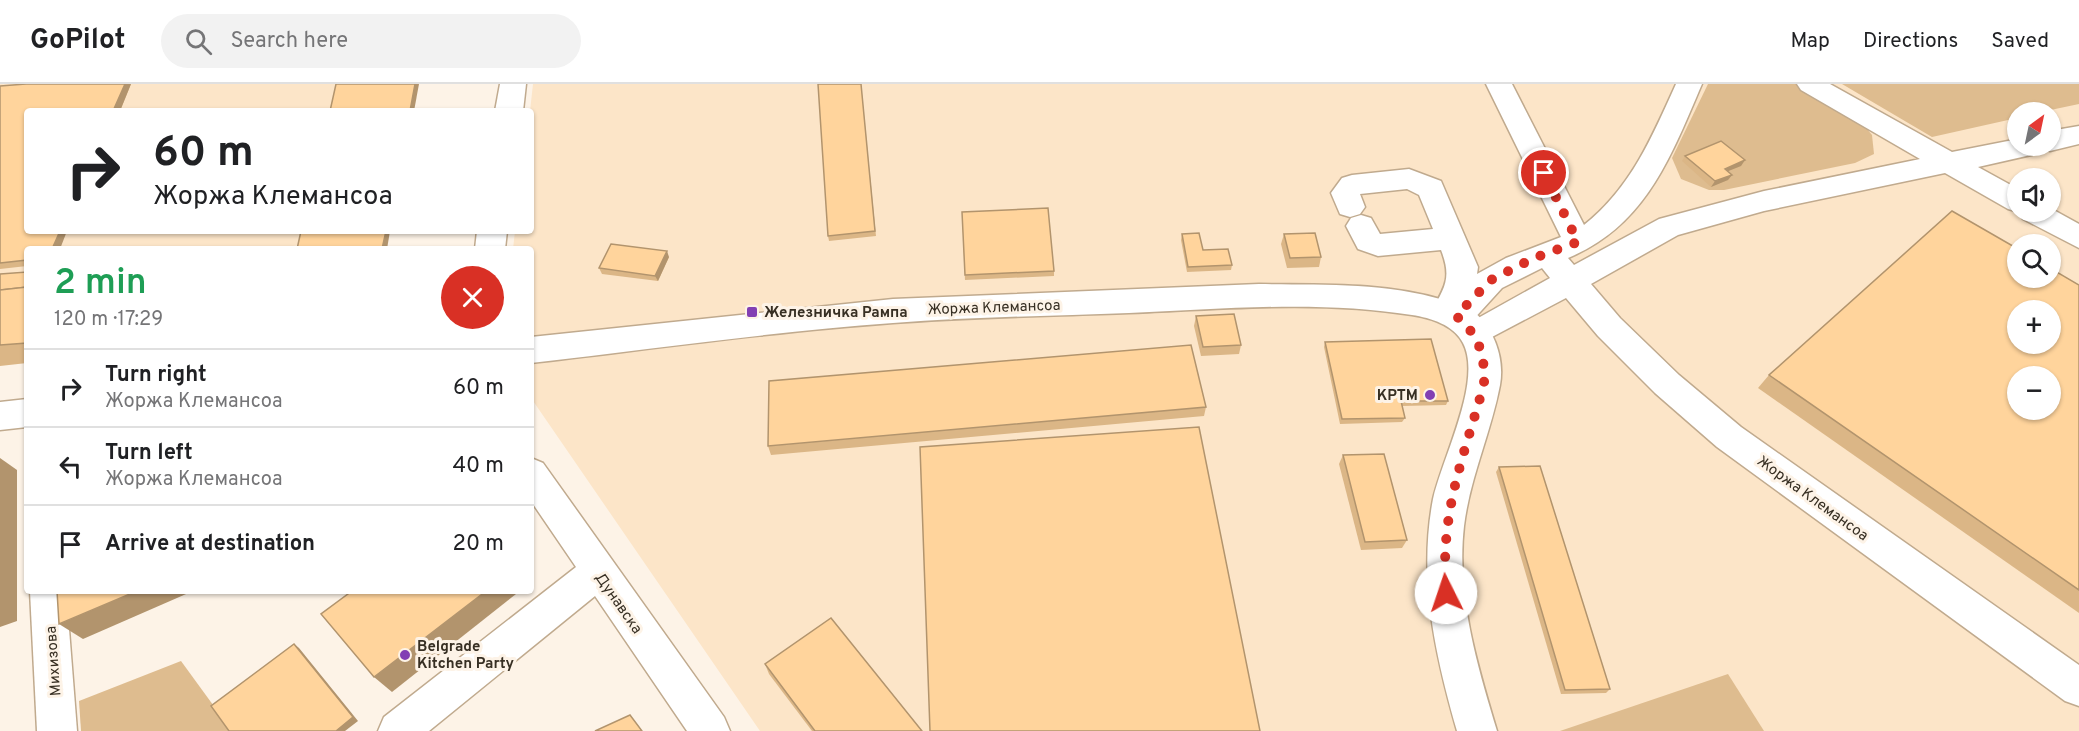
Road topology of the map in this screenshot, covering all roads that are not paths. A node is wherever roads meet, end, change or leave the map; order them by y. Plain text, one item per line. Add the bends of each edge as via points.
1 (513, 84) edge
2 (1499, 84) edge
3 (1689, 84) edge
4 (1810, 84) edge
5 (509, 108) edge
6 (2079, 135) edge
7 (2061, 139) edge
8 (2007, 151) edge
9 (1948, 164) junction
10 (2007, 196) edge
11 (2052, 222) edge
12 (2079, 237) edge
13 (1450, 238) junction
14 (1573, 242) junction
15 (1569, 281) junction
16 (1460, 321) junction
17 (534, 350) edge
18 (24, 413) edge
19 (0, 416) edge
20 (534, 478) edge
21 (597, 572) junction
22 (48, 594) edge
23 (2079, 688) edge
24 (57, 731) edge
25 (398, 731) edge
26 (710, 731) edge
27 (1477, 731) edge

1 - 5 main road
2 - 14 main road, Жоржа Клемансоа
3 - 14 main road via 1639,188 1622,209
4 - 9 main road
6 - 7 main road
8 - 9 main road
9 - 10 main road
9 - 15 main road via 1764,201 1669,227
11 - 12 main road
13 - 13 main road via 1383,246 1368,241 1345,193 1348,187 1413,179 1434,193
13 - 16 main road via 1462,267
14 - 15 main road, Жоржа Клемансоа
14 - 16 main road via 1491,280
15 - 16 main road
15 - 23 main road, Жоржа Клемансоа via 1609,327 1728,438
16 - 17 main road, Жоржа Клемансоа via 1414,303 1282,296 893,311
16 - 27 main road via 1485,364 1484,384 1450,498 1444,559 1450,623
18 - 19 main road
20 - 21 main road, Дунавска
21 - 25 main road
21 - 26 main road, Дунавска
22 - 24 main road, Михизова

